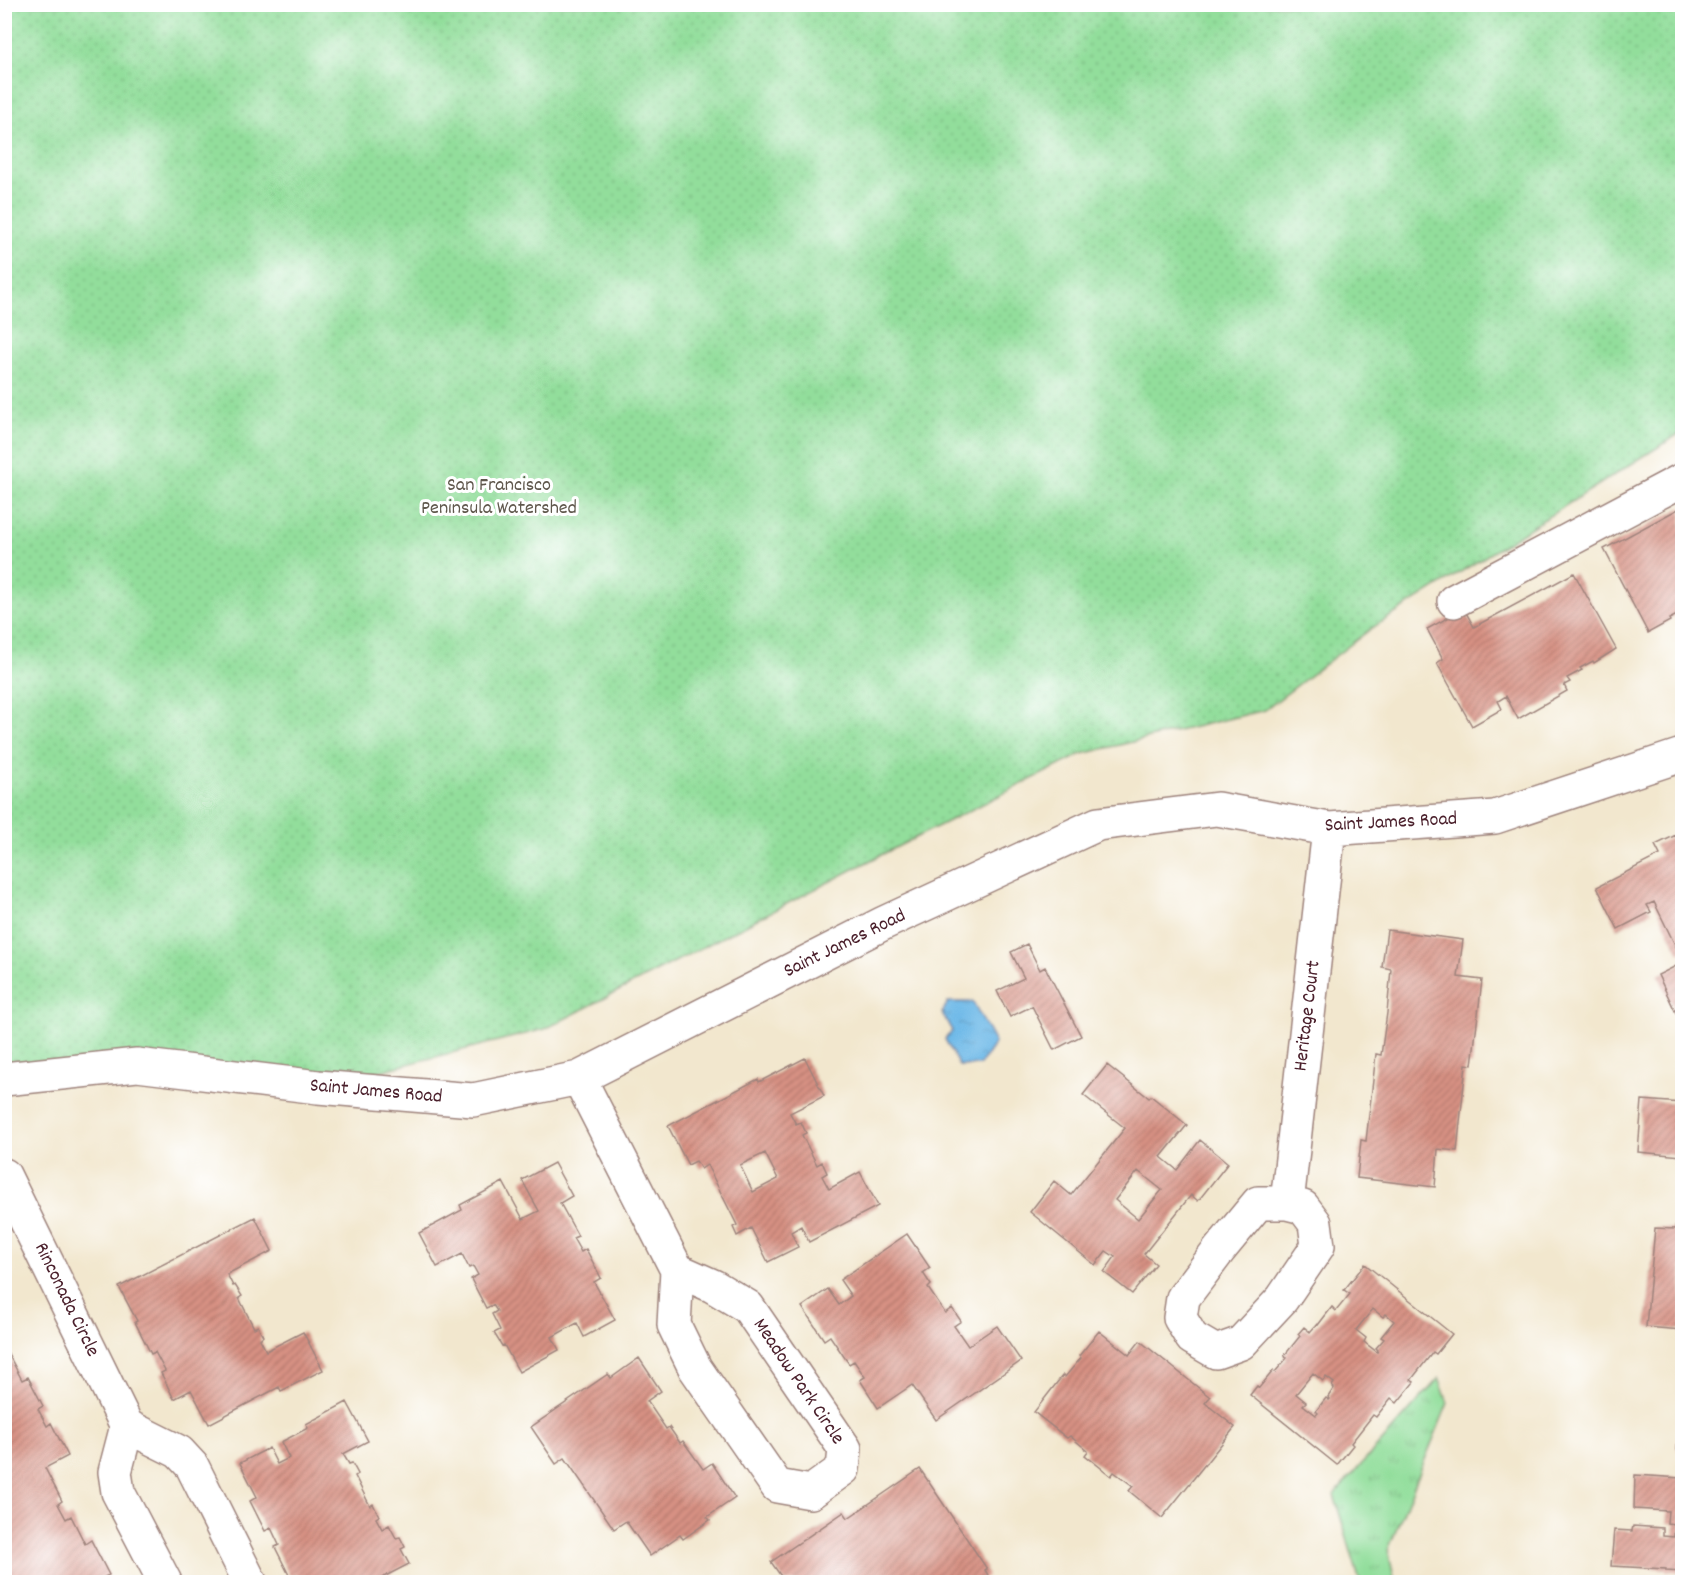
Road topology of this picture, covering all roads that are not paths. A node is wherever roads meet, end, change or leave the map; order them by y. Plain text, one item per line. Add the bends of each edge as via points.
1 (1683, 480) edge
2 (1454, 601) dead end
3 (1683, 755) edge
4 (1329, 829) junction
5 (579, 1078) junction
6 (4, 1079) edge
7 (4, 1175) edge
8 (1287, 1203) junction
9 (677, 1270) junction
10 (128, 1426) junction
11 (165, 1582) edge
12 (250, 1582) edge

1 - 2 street
3 - 4 street, Saint James Road via 1495,817
4 - 5 street, Saint James Road via 1217,809 1098,824 884,923
4 - 8 street, Heritage Court
5 - 6 street, Saint James Road via 473,1100 318,1088 137,1065
5 - 9 street
7 - 10 street, Rinconada Circle
8 - 8 street via 1258,1203 1183,1298 1180,1318 1192,1338 1216,1352 1241,1343 1282,1299 1318,1246 1315,1223 1303,1207
9 - 9 street, Meadow Park Circle via 674,1324 695,1368 777,1486 811,1492 843,1469 845,1449 748,1307
10 - 11 street via 115,1472 118,1492
10 - 12 street via 179,1452 192,1466

